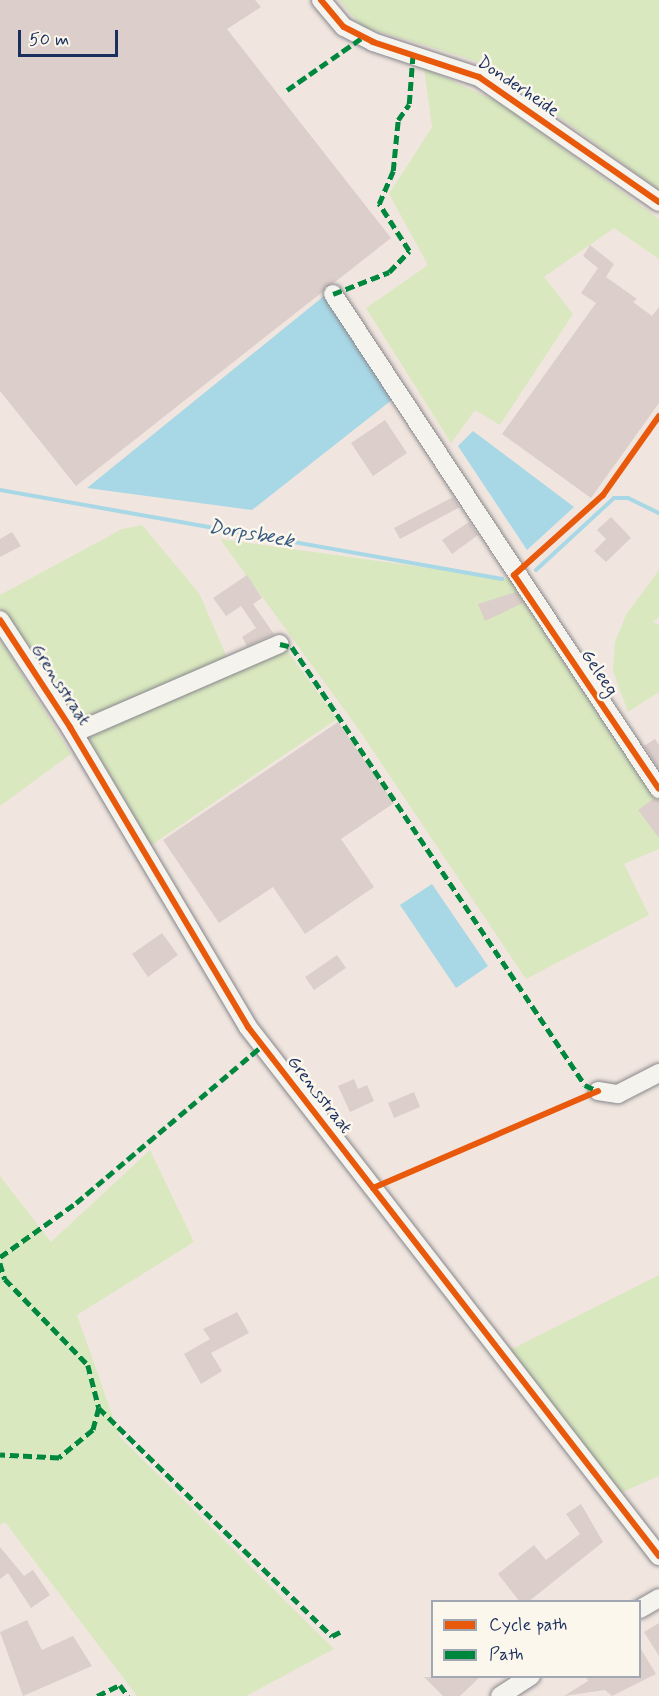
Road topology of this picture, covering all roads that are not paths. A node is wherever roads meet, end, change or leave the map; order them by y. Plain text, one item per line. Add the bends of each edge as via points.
1 (321, 0) edge
2 (659, 202) edge
3 (333, 294) dead end
4 (0, 620) edge
5 (280, 644) dead end
6 (74, 734) junction
7 (659, 789) edge
8 (659, 1073) edge
9 (598, 1091) dead end
10 (659, 1556) edge
11 (659, 1598) edge
12 (641, 1609) edge
13 (529, 1678) edge
14 (500, 1696) edge

1 - 2 street, Donderheide via 344,27 373,42 479,76
3 - 7 street, Geleeg via 514,575
4 - 6 street, Grensstraat
5 - 6 street, Grensstraat
6 - 10 street, Grensstraat via 248,1027
8 - 9 street via 618,1094
11 - 12 street
13 - 14 street

